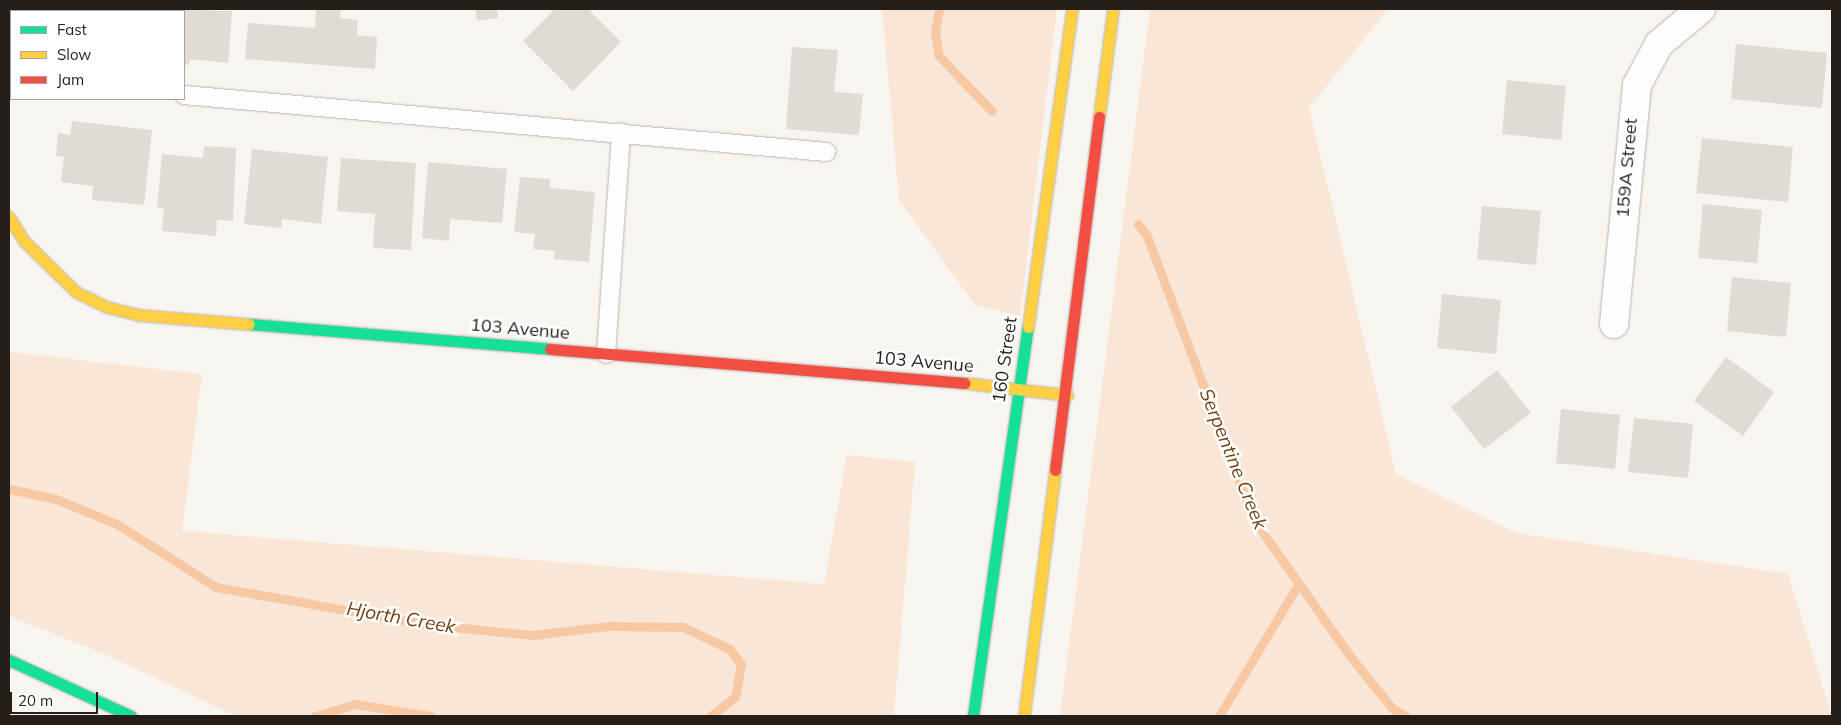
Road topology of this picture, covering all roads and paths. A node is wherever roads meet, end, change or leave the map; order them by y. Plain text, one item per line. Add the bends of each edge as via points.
1 (1072, 9) edge
2 (1113, 9) edge
3 (1701, 9) edge
4 (185, 95) edge
5 (621, 133) junction
6 (826, 152) dead end
7 (9, 217) edge
8 (1614, 324) dead end
9 (606, 354) junction
10 (1019, 388) junction
11 (1067, 395) junction
12 (9, 660) edge
13 (131, 716) edge
14 (973, 716) edge
15 (1024, 716) edge

1 - 10 main road, 160 Street
2 - 11 main road
3 - 8 street, 159A Street via 1676,26 1640,74 1632,105
4 - 5 lane
5 - 6 lane
5 - 9 lane
7 - 9 main road, 103 Avenue via 24,241 76,292 107,307 139,315
9 - 10 main road, 103 Avenue
10 - 11 main road, 103 Avenue
10 - 14 main road, 160 Street
11 - 15 main road
12 - 13 main road

